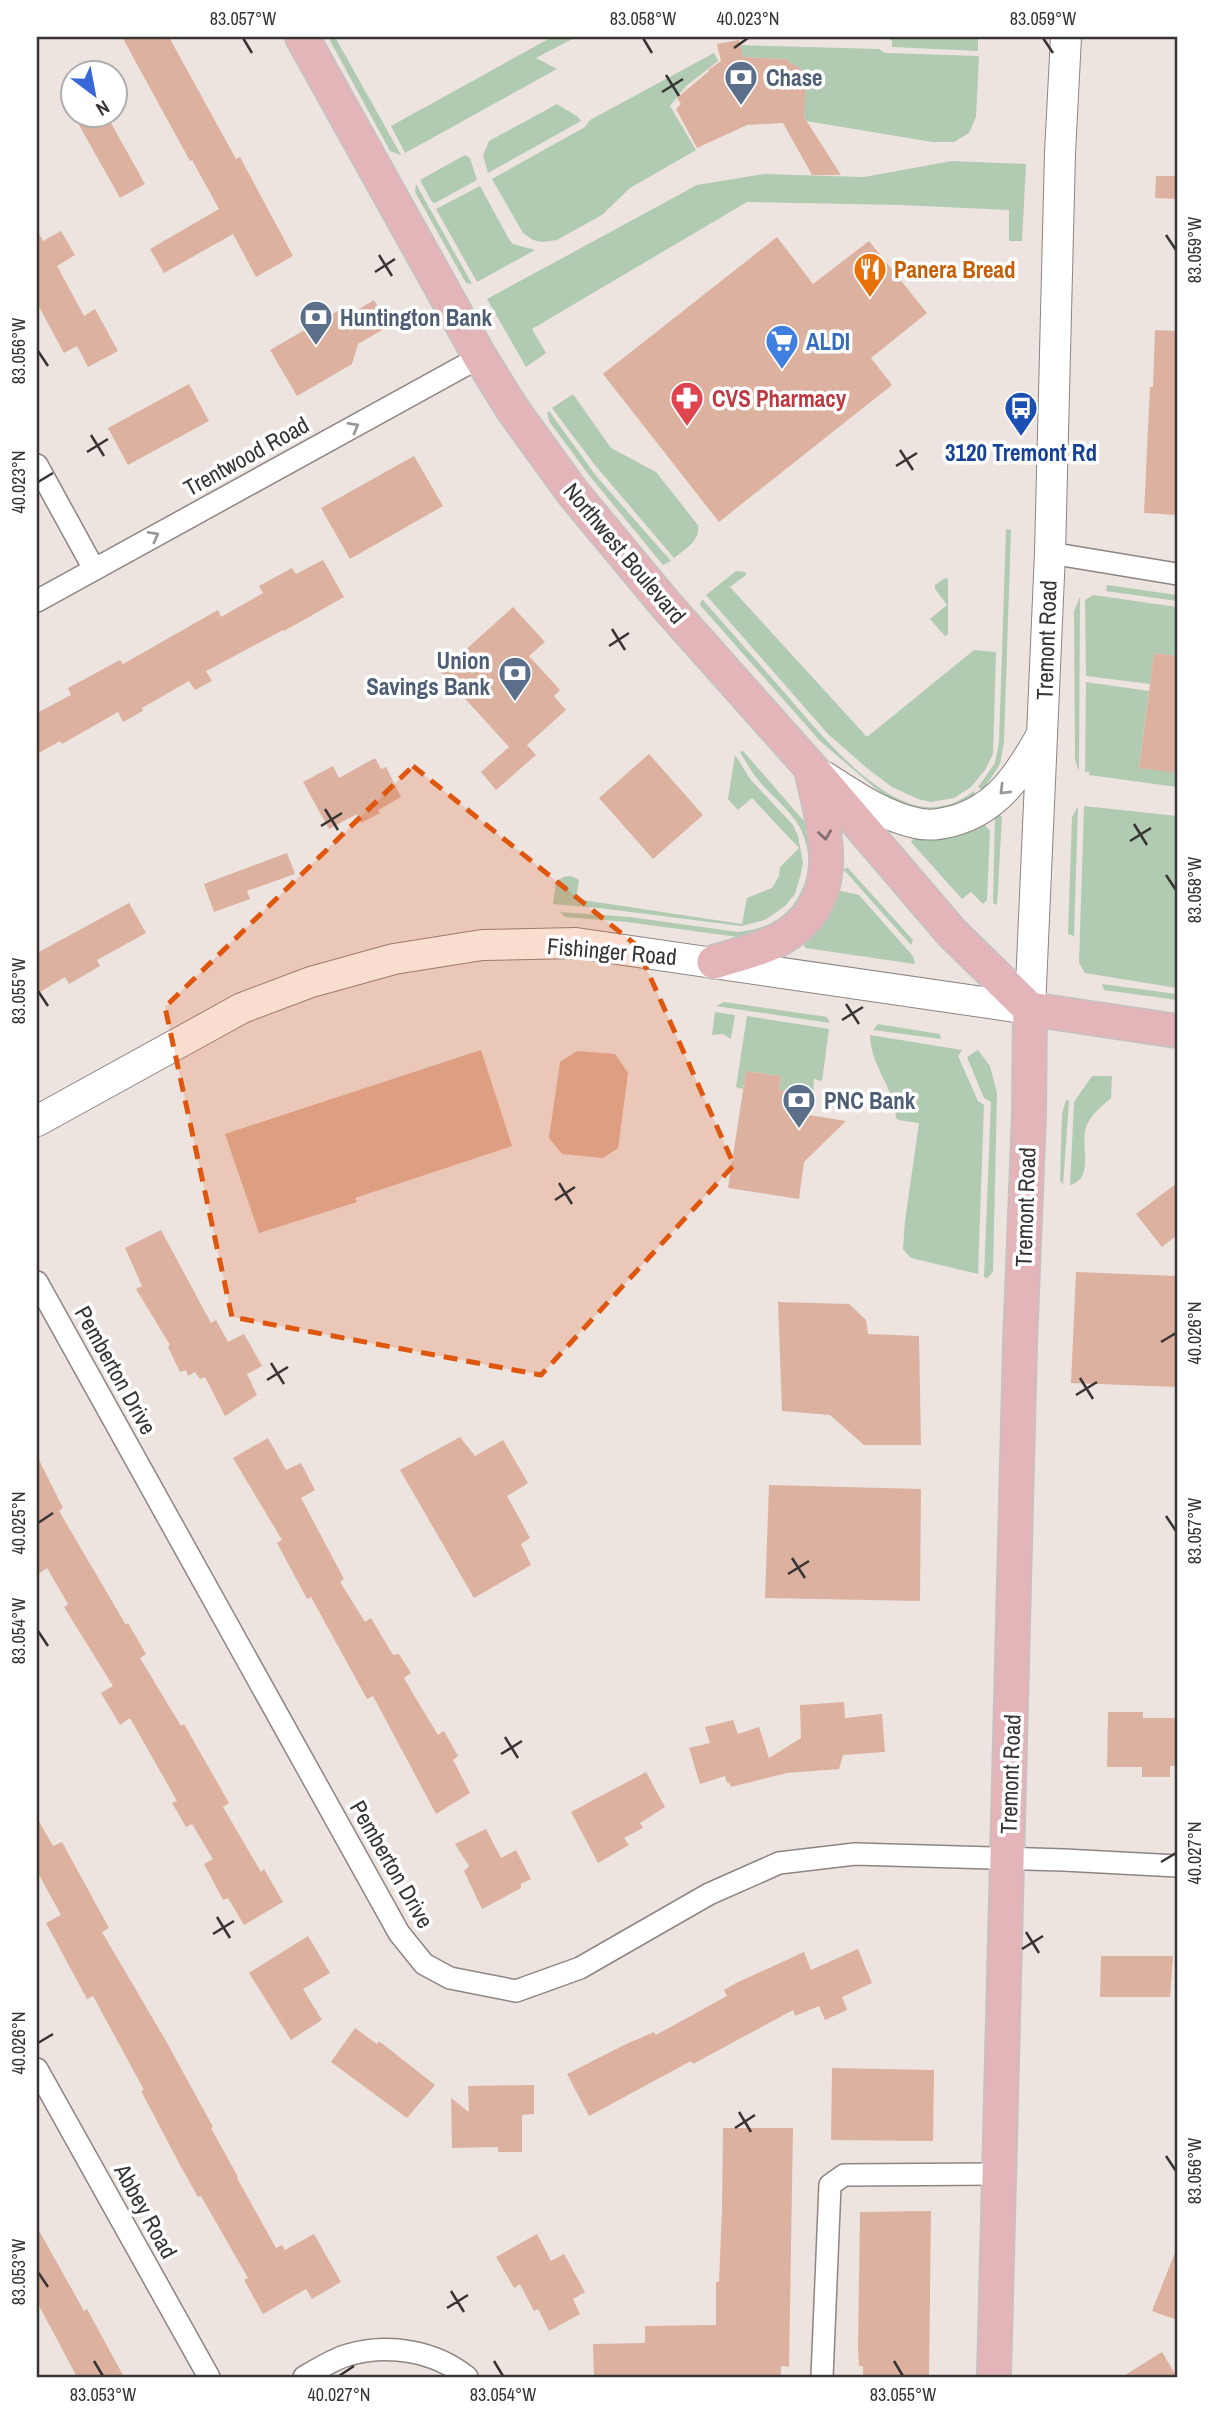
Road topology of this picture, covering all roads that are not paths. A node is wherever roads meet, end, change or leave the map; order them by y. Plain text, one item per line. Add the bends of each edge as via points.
1 (302, 37) edge
2 (1066, 37) edge
3 (480, 357) junction
4 (37, 465) edge
5 (1050, 553) junction
6 (94, 569) junction
7 (1177, 574) edge
8 (37, 601) edge
9 (1042, 734) junction
10 (811, 768) junction
11 (714, 962) junction
12 (1030, 1009) junction
13 (1177, 1031) edge
14 (37, 1121) edge
15 (37, 1282) edge
16 (1007, 1859) junction
17 (1177, 1866) edge
18 (37, 2070) edge
19 (44, 2098) edge
20 (999, 2175) junction
21 (209, 2377) edge
22 (303, 2377) edge
23 (467, 2377) edge
24 (822, 2377) edge
25 (993, 2377) edge

1 - 3 main road, Northwest Boulevard
2 - 5 main road, Tremont Road
6 -> 3 street, Trentwood Road
3 - 10 main road, Northwest Boulevard via 596,522
4 - 6 street
5 - 7 street
5 - 9 main road, Tremont Road
6 - 8 street, Trentwood Road
9 -> 10 main road via 1009,787 968,817 943,824 917,824 891,814
9 - 12 main road, Tremont Road
10 -> 11 main road via 827,846 827,872 815,908 781,939
10 - 12 main road, Northwest Boulevard via 952,933
11 - 12 main road, Fishinger Road
11 - 14 main road, Fishinger Road via 576,943 482,946 394,959 311,982 242,1008
12 - 13 main road, Fishinger Road
12 - 16 main road, Tremont Road
15 - 16 street, Pemberton Drive via 399,1933 424,1964 450,1978 516,1990 580,1968 709,1894 779,1863 855,1854
16 - 17 street, Pemberton Drive
16 - 20 main road, Tremont Road
18 - 19 street, Abbey Road
19 - 21 street, Abbey Road
20 - 24 street via 844,2175 830,2185
20 - 25 main road, Tremont Road
22 - 23 street via 346,2355 381,2349 412,2351

